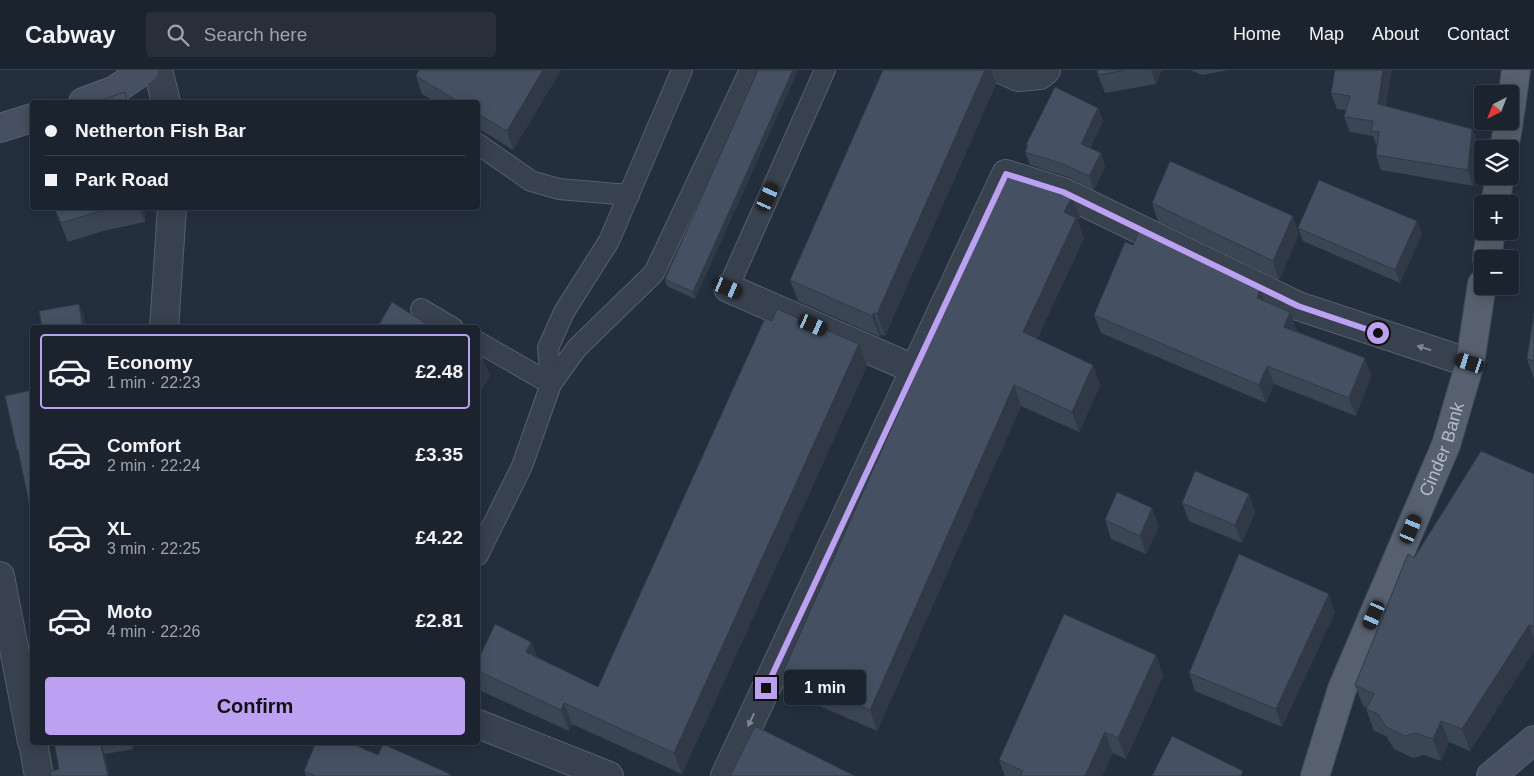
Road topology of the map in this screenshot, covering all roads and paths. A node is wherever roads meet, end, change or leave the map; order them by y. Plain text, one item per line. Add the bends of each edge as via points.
1 (144, 70) edge
2 (158, 70) edge
3 (682, 70) edge
4 (750, 70) edge
5 (825, 70) edge
6 (1003, 70) edge
7 (1046, 70) edge
8 (1516, 70) edge
9 (1514, 85) edge
10 (88, 100) edge
11 (166, 100) edge
12 (30, 119) edge
13 (0, 128) edge
14 (480, 145) edge
15 (629, 195) junction
16 (172, 210) edge
17 (728, 288) joint
18 (1480, 295) edge
19 (421, 309) dead end
20 (164, 325) edge
21 (448, 325) edge
22 (480, 343) edge
23 (1470, 363) junction
24 (916, 370) junction
25 (551, 384) junction
26 (480, 551) edge
27 (0, 576) edge
28 (480, 725) edge
29 (30, 727) edge
30 (1534, 740) edge
31 (34, 745) edge
32 (39, 776) edge
33 (608, 776) edge
34 (724, 776) edge
35 (1316, 776) edge
36 (1492, 776) edge

1 - 10 street via 115,90
2 - 11 street
3 - 15 lane
4 - 25 lane via 654,273 577,348
5 - 17 lane
6 - 7 street via 1018,77 1040,75
8 - 9 main road
12 - 13 street
14 - 15 lane via 531,181 559,189
15 - 25 lane via 609,241 564,312 548,348
16 - 20 street
17 - 24 street
18 - 23 main road, Cinder Bank
19 - 21 lane
22 - 25 lane
23 -> 24 street via 1298,306 1063,192 1006,174
23 - 35 main road, Cinder Bank via 1446,445 1342,689
24 -> 34 street
25 - 26 lane via 522,466
27 - 29 street
28 - 33 street
30 - 36 street
31 - 32 street

